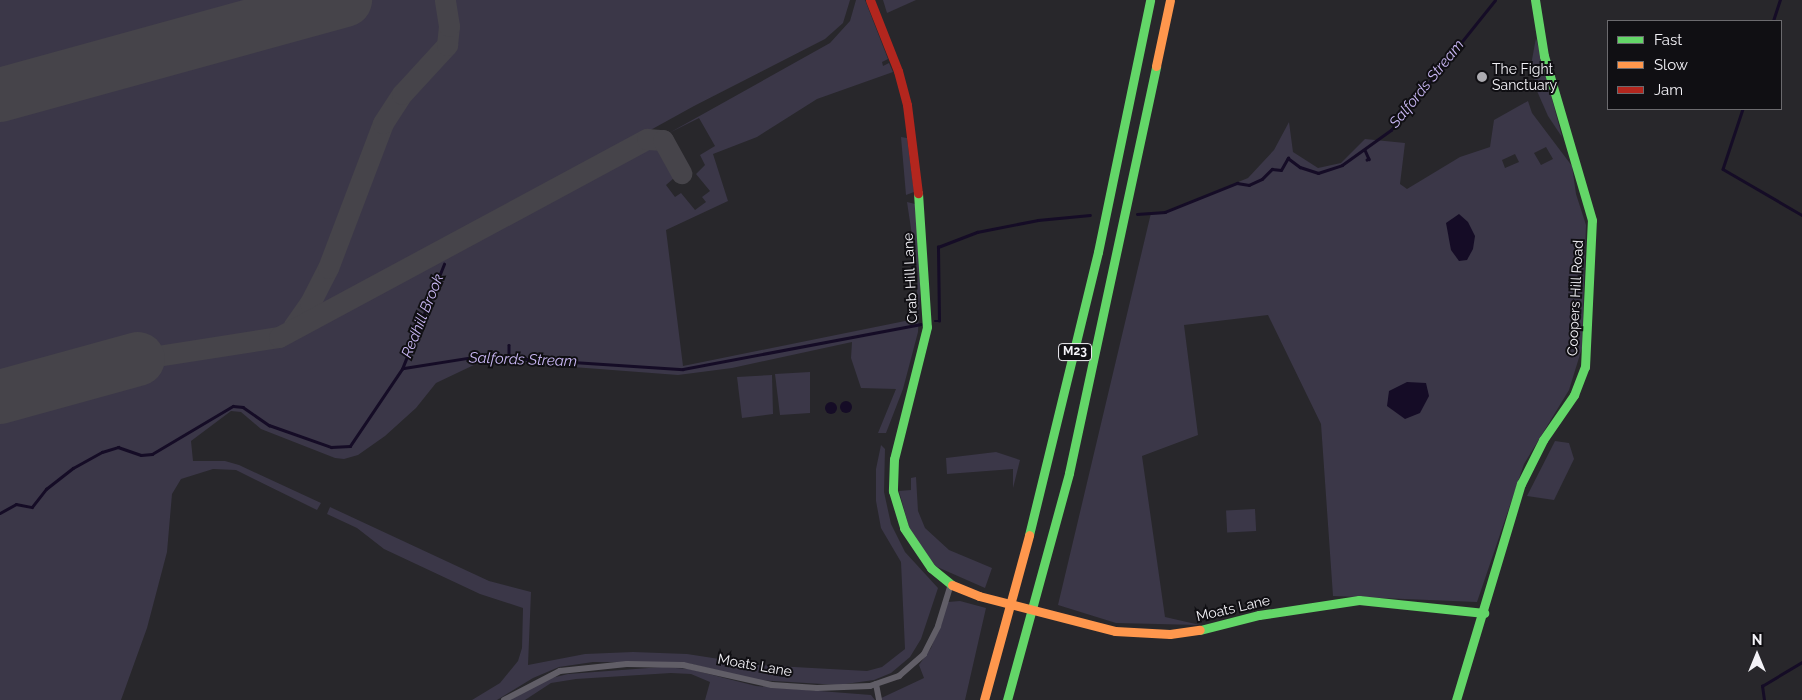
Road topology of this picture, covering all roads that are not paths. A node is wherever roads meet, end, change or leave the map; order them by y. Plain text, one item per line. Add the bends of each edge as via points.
1 (870, 0) edge
2 (1150, 0) edge
3 (1170, 0) edge
4 (1535, 0) edge
5 (951, 584) junction
6 (963, 590) joint
7 (1484, 613) junction
8 (876, 684) junction
9 (504, 700) edge
10 (879, 700) edge
11 (984, 700) edge
12 (1007, 700) edge
13 (1456, 700) edge

1 - 5 main road, Crab Hill Lane via 898,71 907,105 923,232 928,308 927,327 894,459 894,491 898,514 914,546 931,568
2 - 11 main road, M23 via 1098,252 1048,464
3 - 12 main road, M23 via 1071,464
4 - 7 main road, Coopers Hill Road via 1544,56 1592,220 1588,324 1584,366 1574,395 1543,440 1521,484
5 - 6 main road, Crab Hill Lane
5 - 8 street, Moats Lane via 938,626 924,654 903,673
6 - 7 main road, Moats Lane via 1115,631 1170,634 1211,629 1301,607 1358,600
7 - 13 main road, Coopers Hill Road
8 - 9 street, Moats Lane via 817,688 772,685 683,665 618,665 560,671
8 - 10 street

